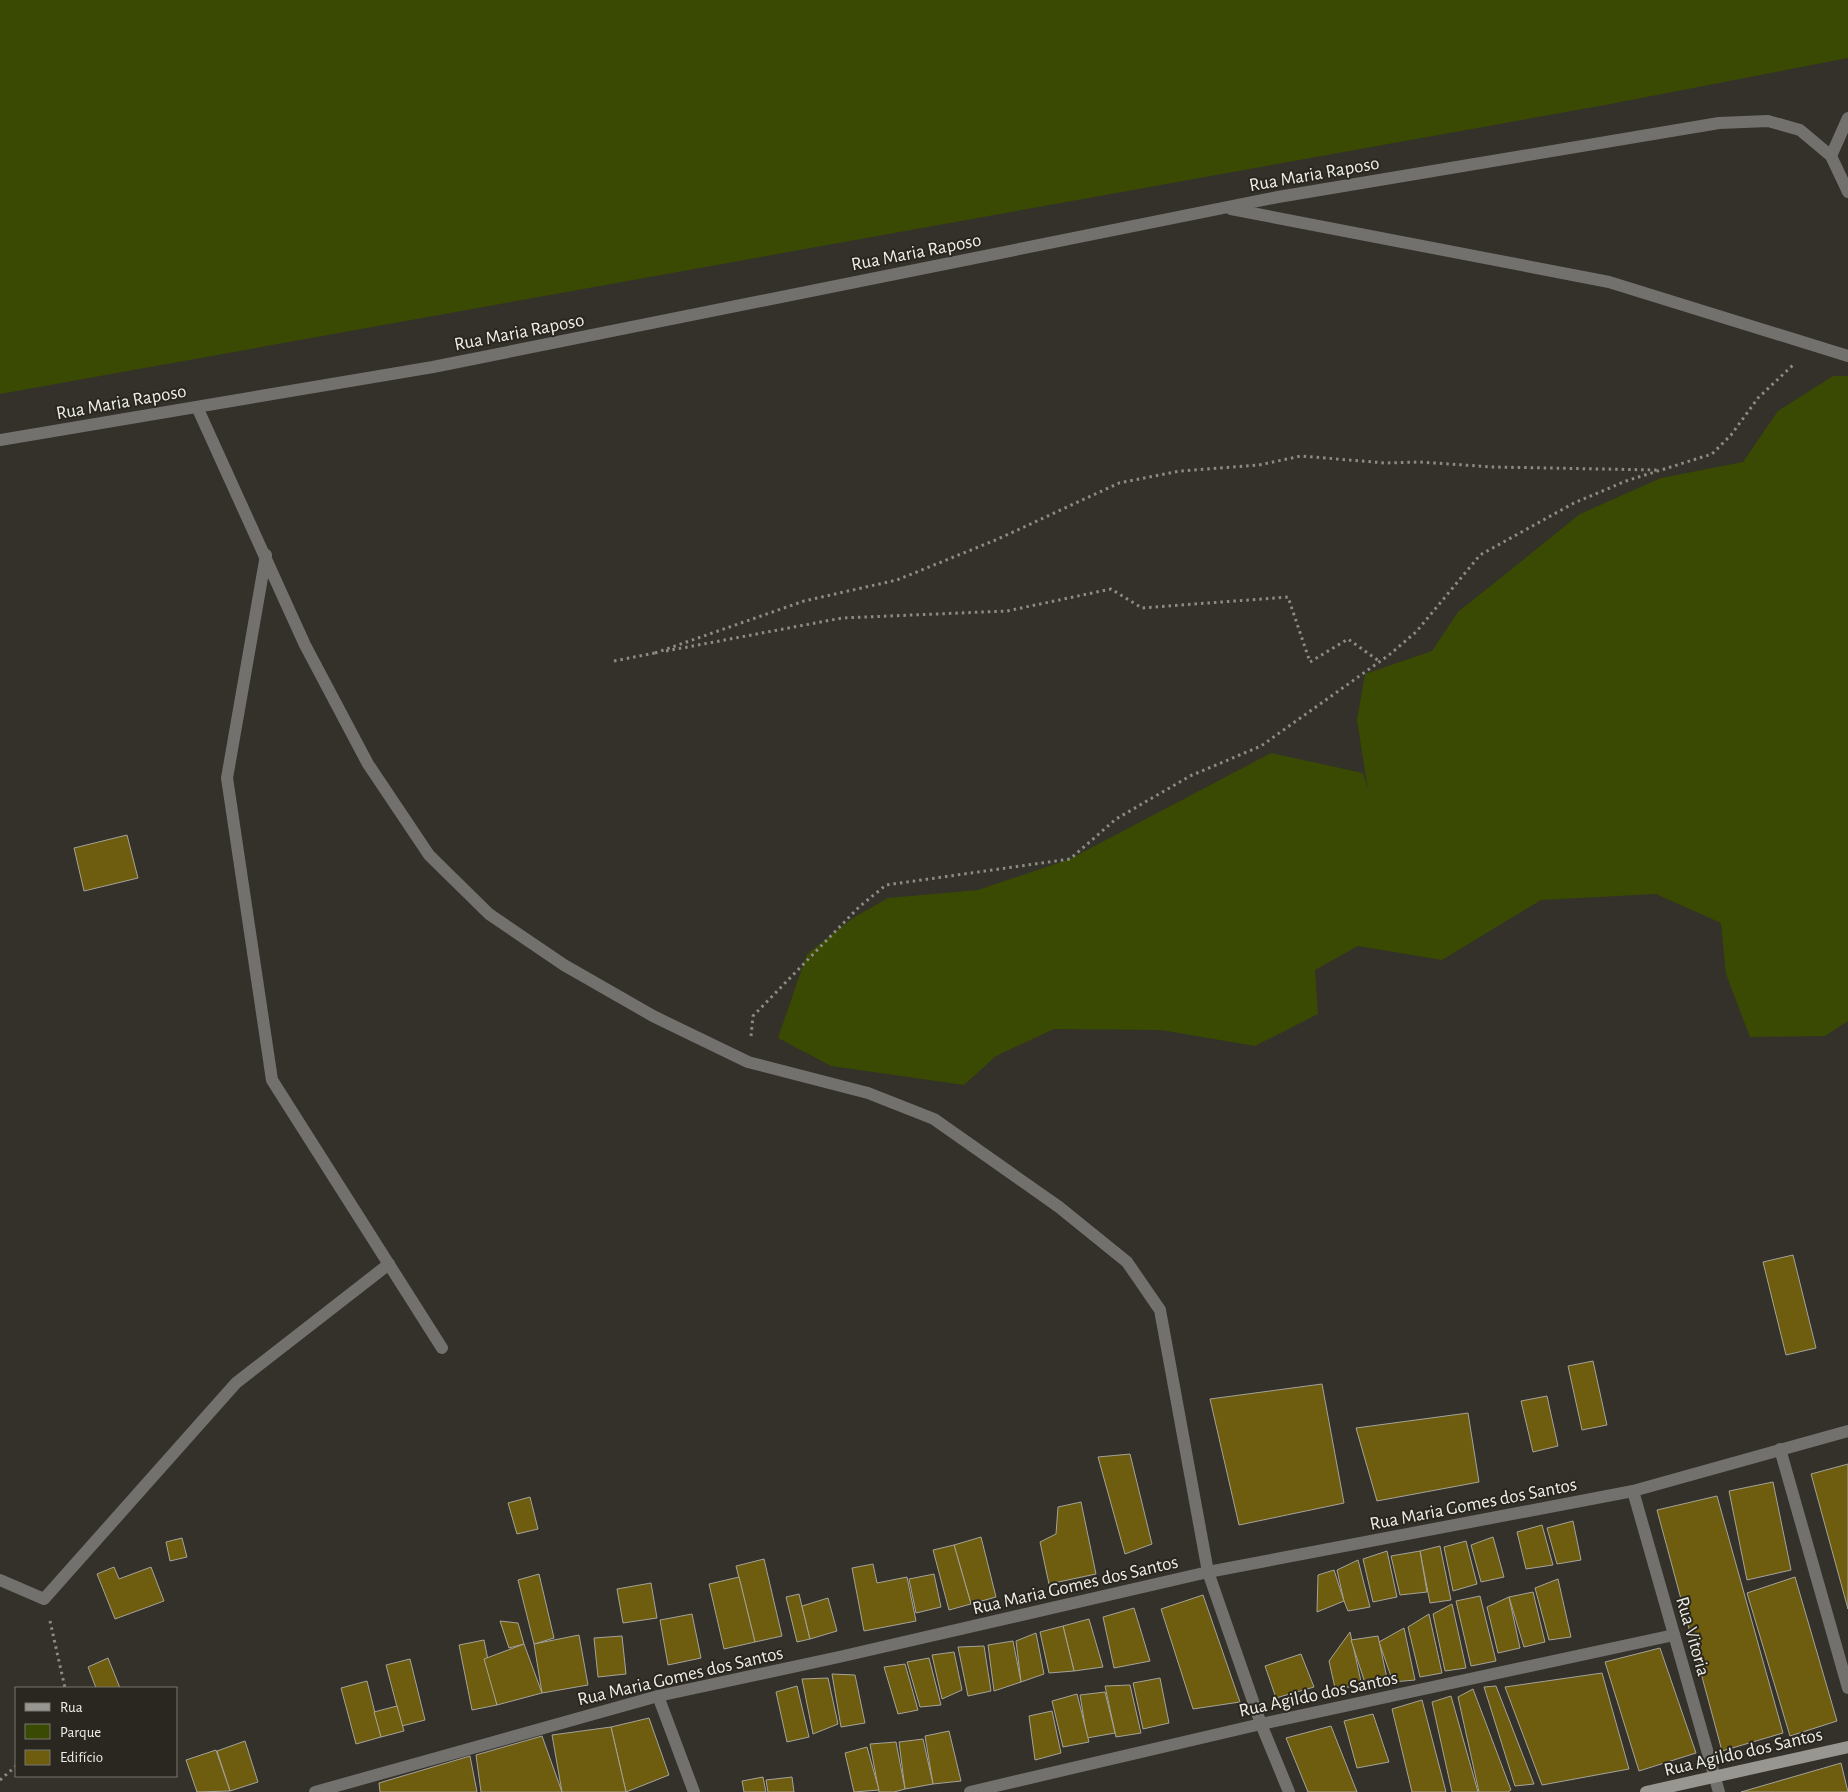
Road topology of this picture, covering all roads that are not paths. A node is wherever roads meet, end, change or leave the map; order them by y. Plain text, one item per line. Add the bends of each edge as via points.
1 (1848, 118) edge
2 (1831, 156) junction
3 (1848, 192) edge
4 (1226, 208) junction
5 (1848, 356) edge
6 (197, 407) junction
7 (0, 440) edge
8 (266, 555) junction
9 (388, 1264) junction
10 (442, 1348) dead end
11 (1848, 1431) edge
12 (1780, 1449) junction
13 (1633, 1491) junction
14 (1208, 1572) junction
15 (0, 1580) edge
16 (1674, 1635) junction
17 (1848, 1688) edge
18 (658, 1696) junction
19 (1261, 1724) junction
20 (1848, 1747) edge
21 (1715, 1776) junction
22 (315, 1792) edge
23 (694, 1792) edge
24 (970, 1792) edge
25 (1289, 1792) edge
26 (1646, 1792) edge
27 (1719, 1792) edge

1 - 2 street
2 - 3 street
2 - 4 street, Rua Maria Raposo via 1800,130 1768,121 1719,123
4 - 5 street via 1609,282
4 - 6 street, Rua Maria Raposo via 433,367
6 - 7 street, Rua Maria Raposo
6 - 8 street
8 - 9 street via 227,778 272,1080
8 - 14 street via 305,645 368,764 429,855 490,914 564,965 653,1016 748,1062 868,1093 934,1119 1059,1207 1127,1262 1160,1310
9 - 10 street
9 - 15 street via 236,1383 44,1599
11 - 12 street, Rua Maria Gomes dos Santos
12 - 13 street, Rua Maria Gomes dos Santos
12 - 17 street
13 - 14 street, Rua Maria Gomes dos Santos
13 - 16 street, Rua Vitoria
14 - 18 street, Rua Maria Gomes dos Santos
14 - 19 street
16 - 19 street, Rua Agildo dos Santos
16 - 21 street, Rua Vitoria
18 - 22 street, Rua Maria Gomes dos Santos
18 - 23 street
19 - 24 street, Rua Agildo dos Santos
19 - 25 street
20 - 21 street, Rua Agildo dos Santos
21 - 26 street, Rua Agildo dos Santos
21 - 27 street, Rua Vitoria

